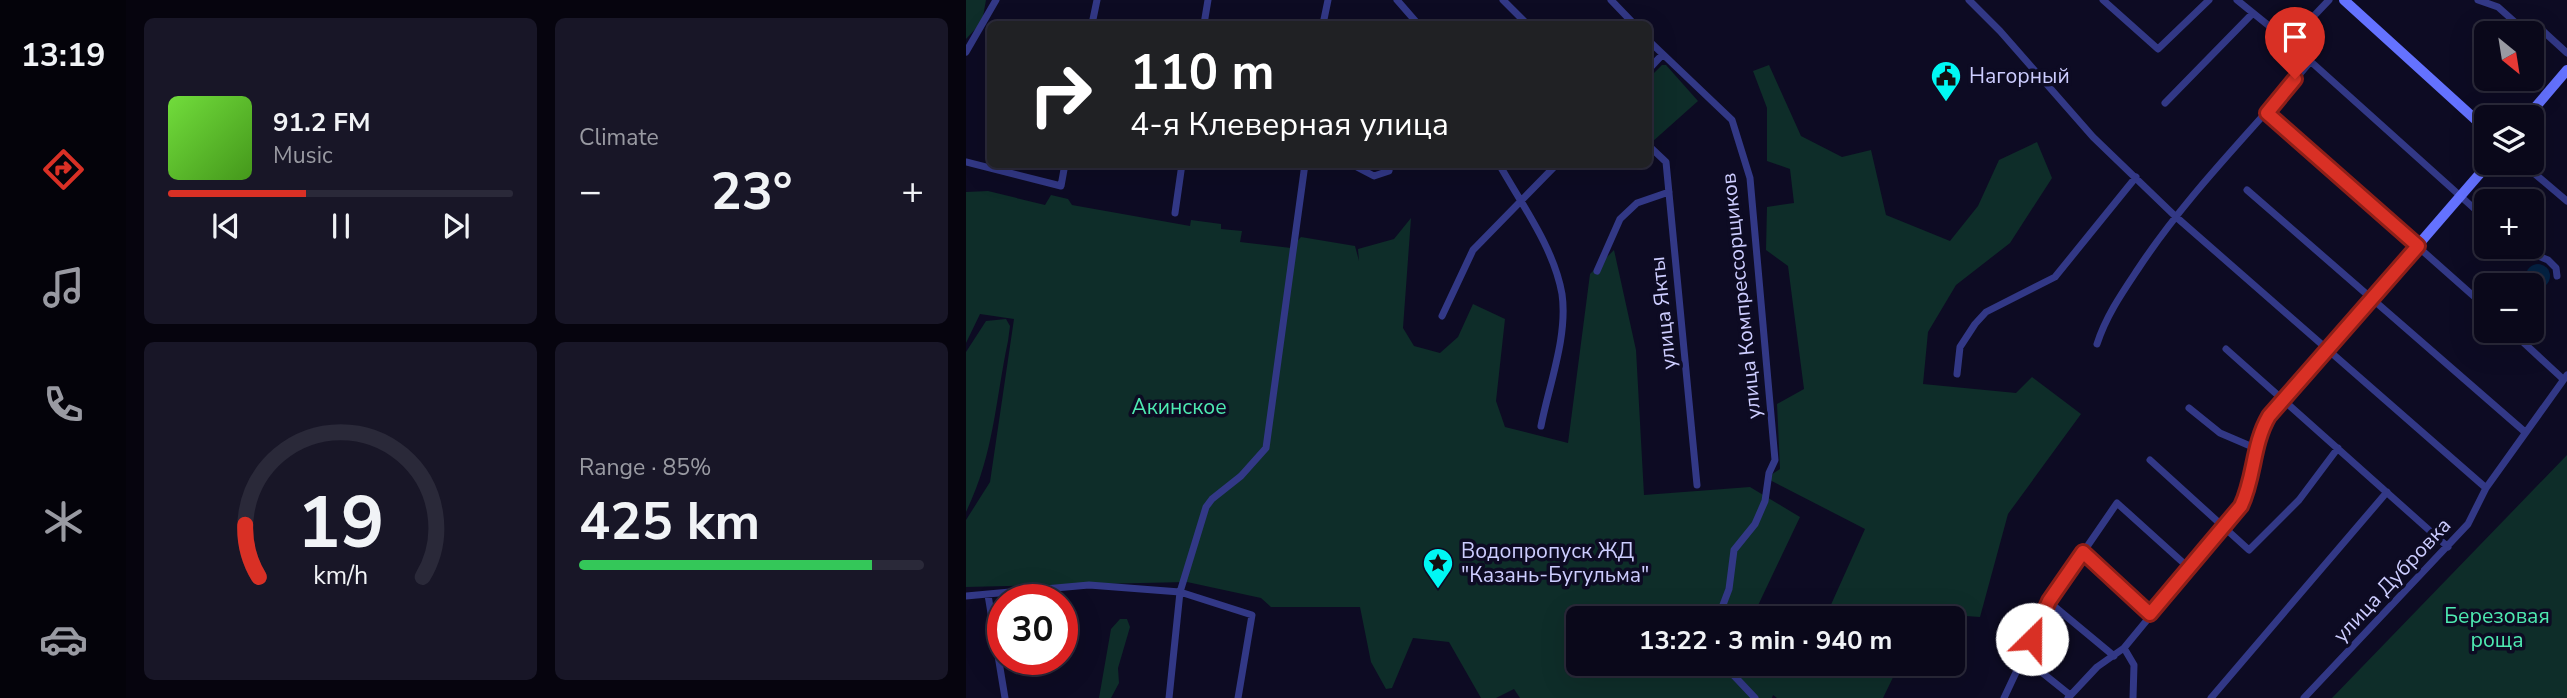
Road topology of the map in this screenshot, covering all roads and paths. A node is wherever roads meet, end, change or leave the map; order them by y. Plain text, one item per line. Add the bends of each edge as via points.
1 (996, 0) edge
2 (1097, 0) edge
3 (1208, 0) edge
4 (1328, 0) edge
5 (1397, 0) edge
6 (1503, 0) edge
7 (1611, 0) edge
8 (1969, 0) edge
9 (2104, 0) edge
10 (2209, 0) edge
11 (2236, 0) edge
12 (2329, 0) edge
13 (2344, 0) edge
14 (2478, 0) edge
15 (2504, 0) edge
16 (2498, 7) junction
17 (2253, 13) junction
18 (1093, 21) edge
19 (1204, 21) edge
20 (1324, 21) edge
21 (1415, 21) edge
22 (1524, 21) edge
23 (1631, 21) edge
24 (2289, 42) junction
25 (1652, 44) edge
26 (966, 52) edge
27 (2567, 53) edge
28 (1662, 55) junction
29 (2310, 62) junction
30 (1652, 66) edge
31 (2567, 70) edge
32 (2165, 103) dead end
33 (2537, 105) edge
34 (2267, 113) junction
35 (2474, 118) edge
36 (1652, 149) edge
37 (966, 162) edge
38 (987, 167) edge
39 (990, 168) edge
40 (1064, 168) edge
41 (1181, 168) edge
42 (1304, 168) edge
43 (1359, 168) edge
44 (1389, 168) edge
45 (1501, 168) edge
46 (1553, 168) edge
47 (2478, 175) edge
48 (2538, 175) edge
49 (2136, 177) junction
50 (2247, 190) dead end
51 (1669, 192) junction
52 (2565, 195) edge
53 (2461, 196) junction
54 (1520, 201) junction
55 (2474, 208) edge
56 (1175, 213) dead end
57 (2175, 216) junction
58 (2418, 246) junction
59 (2544, 258) edge
60 (1597, 271) dead end
61 (2557, 276) dead end
62 (2474, 296) edge
63 (2371, 300) junction
64 (1442, 316) dead end
65 (2525, 343) edge
66 (2096, 344) dead end
67 (2226, 349) dead end
68 (2329, 350) junction
69 (1957, 374) dead end
70 (2565, 377) edge
71 (2285, 399) junction
72 (2189, 408) dead end
73 (1541, 426) dead end
74 (2525, 432) junction
75 (2255, 448) junction
76 (2338, 448) junction
77 (2150, 460) dead end
78 (1697, 485) dead end
79 (2486, 488) junction
80 (2387, 492) junction
81 (2225, 527) junction
82 (2448, 547) junction
83 (2083, 552) junction
84 (2189, 568) junction
85 (1078, 586) edge
86 (1180, 592) junction
87 (987, 595) edge
88 (966, 596) edge
89 (2049, 601) junction
90 (1722, 606) edge
91 (2150, 614) junction
92 (2124, 648) junction
93 (2114, 656) junction
94 (2024, 658) junction
95 (1001, 675) edge
96 (1734, 676) edge
97 (2069, 696) edge
98 (1005, 698) edge
99 (1169, 698) edge
100 (1238, 698) edge
101 (1755, 698) edge
102 (2004, 698) edge
103 (2133, 698) edge
104 (2211, 698) edge
105 (2304, 698) edge

1 - 26 street
2 - 18 street
3 - 19 street
4 - 20 street
5 - 21 street
6 - 22 street
7 - 23 street
8 - 49 street via 2092,137
9 - 10 street via 2158,49
11 - 17 street
12 - 24 street
13 - 35 street
14 - 16 street
15 - 16 street
16 - 27 street via 2526,32 2542,30
17 - 24 street
17 - 32 street
24 - 29 street
25 - 28 street, улица Компрессорщиков
28 - 30 street
28 - 90 street, улица Компрессорщиков via 1732,120 1750,178 1775,460 1755,524 1734,550
29 - 34 street
29 - 53 street
31 - 33 street
34 - 57 street
34 - 58 street
36 - 51 street, улица Якты via 1666,162
37 - 38 street
39 - 40 street via 1061,186
41 - 56 street
42 - 86 street via 1266,448 1206,507
43 - 44 street via 1374,176
45 - 54 street
46 - 54 street
47 - 53 street
48 - 52 street
49 - 57 street
49 - 69 street via 2055,277 1986,312 1975,324 1960,347
50 - 63 street
51 - 60 street via 1637,203 1620,219
51 - 78 street, улица Якты
53 - 55 street
53 - 58 street
54 - 64 street via 1473,250
54 - 73 street via 1550,255 1562,295 1562,327
57 - 66 street via 2106,318
57 - 68 street
58 - 62 street
58 - 63 street
59 - 61 street via 2556,268
63 - 68 street
63 - 74 street
65 - 70 street
67 - 71 street
68 - 71 street
68 - 79 street
70 - 74 street, улица Дубровка
71 - 75 street via 2269,416
71 - 76 street
72 - 75 street via 2220,433
74 - 79 street, улица Дубровка
75 - 81 street via 2249,488
76 - 80 street
76 - 81 street via 2299,500 2249,550
77 - 81 street
79 - 82 street, улица Дубровка via 2468,524
80 - 82 street
80 - 104 street
81 - 84 street
82 - 105 street, улица Дубровка
83 - 84 street via 2117,503
83 - 89 street
83 - 91 street
84 - 91 street
85 - 86 street
86 - 99 street
86 - 100 street via 1252,615
87 - 88 street
89 - 93 street
89 - 94 street
91 - 92 street
92 - 93 street
92 - 103 street via 2134,665
93 - 97 street via 2096,667
94 - 97 street
94 - 102 street
95 - 98 street
96 - 101 street

